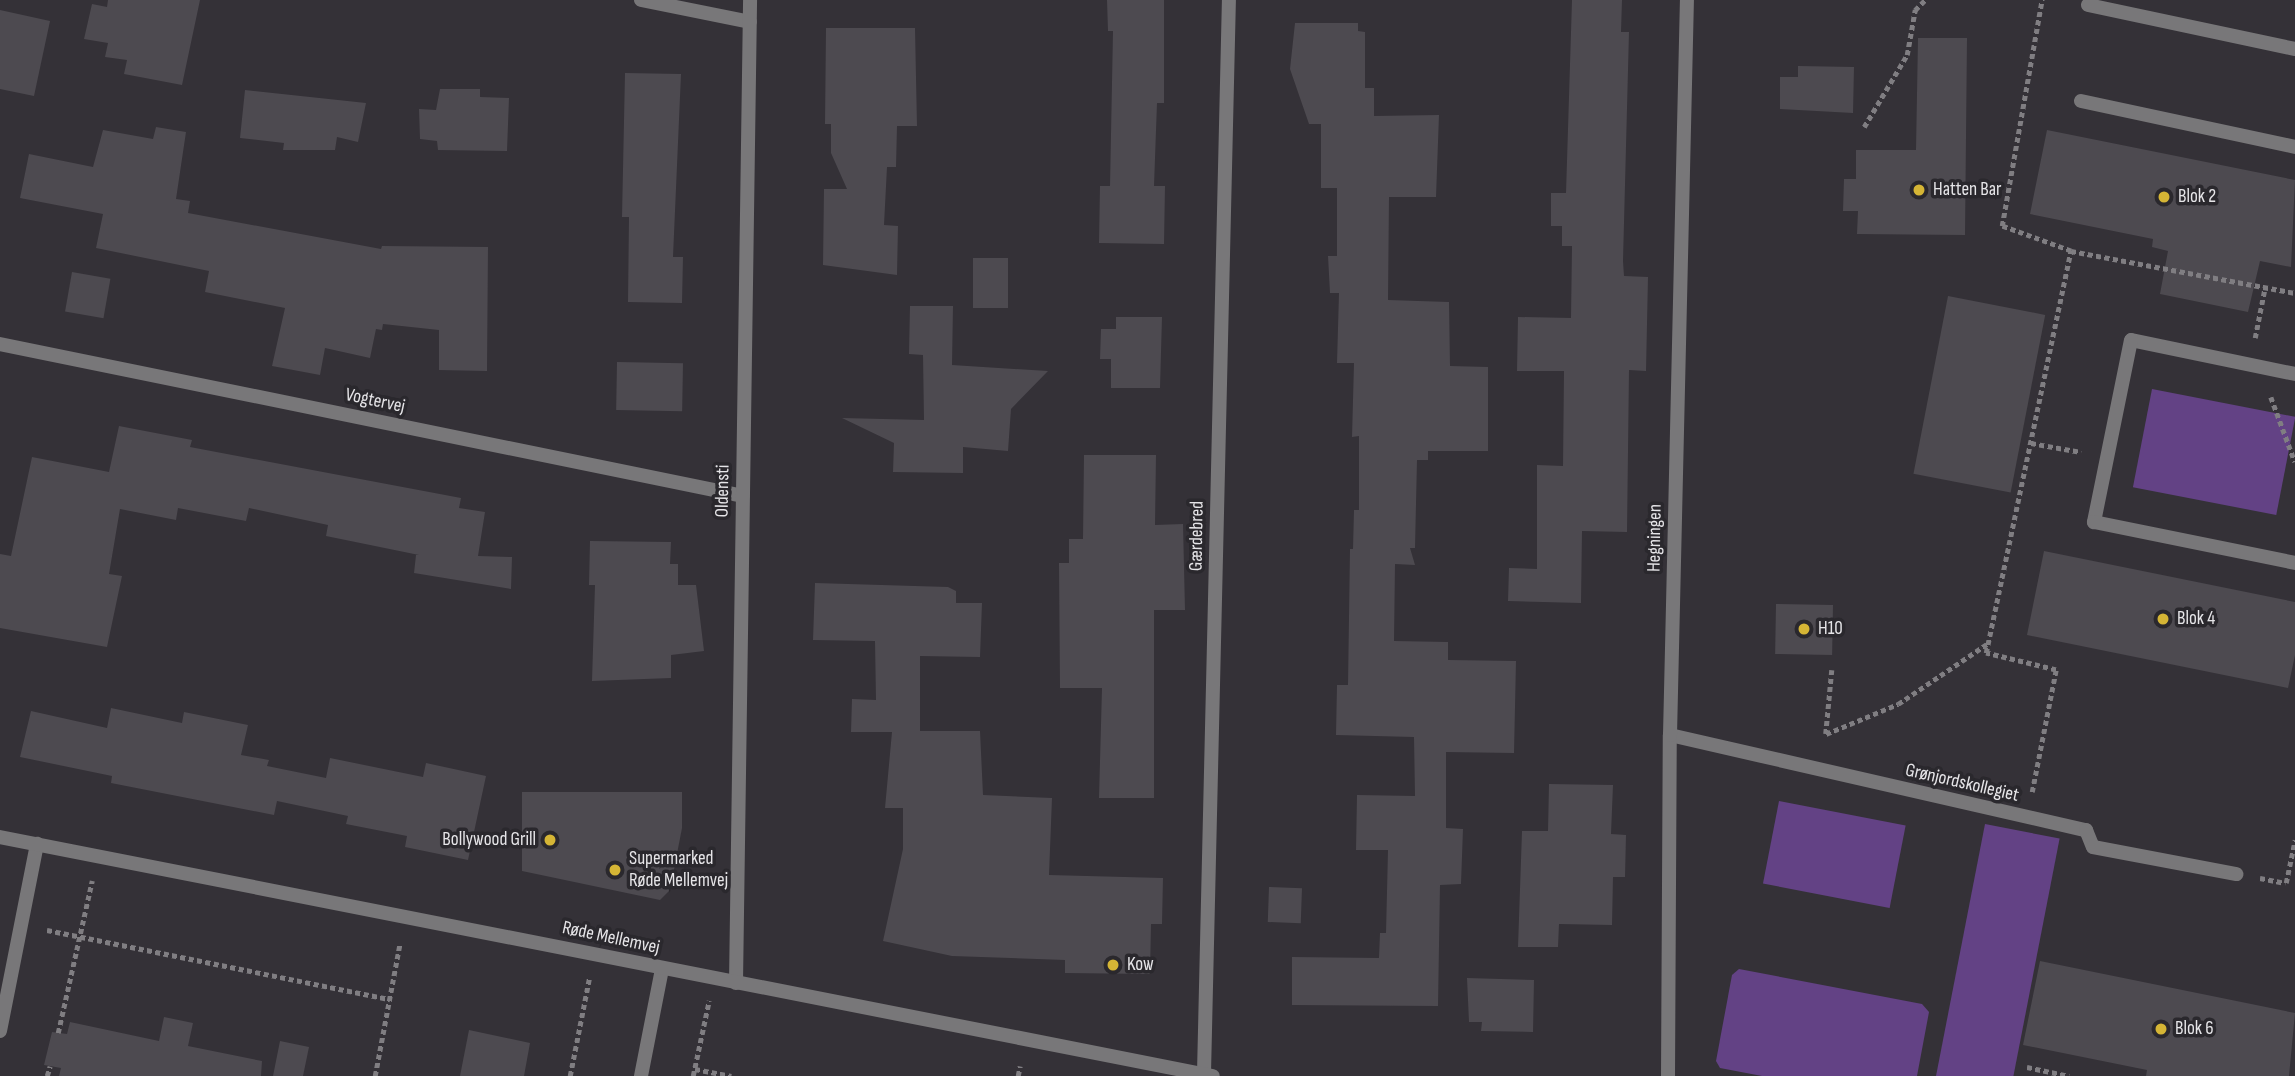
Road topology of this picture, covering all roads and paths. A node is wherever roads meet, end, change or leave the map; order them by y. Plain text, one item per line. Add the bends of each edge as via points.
1 (641, 0) edge
2 (750, 0) edge
3 (1228, 0) edge
4 (1687, 0) edge
5 (1924, 0) edge
6 (2042, 0) edge
7 (2088, 5) dead end
8 (750, 22) junction
9 (2295, 49) edge
10 (2081, 101) dead end
11 (1864, 127) dead end
12 (2295, 147) edge
13 (2071, 251) junction
14 (2265, 287) junction
15 (2295, 293) edge
16 (0, 344) edge
17 (2255, 366) junction
18 (2295, 374) edge
19 (2031, 443) junction
20 (2107, 457) junction
21 (2295, 462) edge
22 (743, 496) junction
23 (2295, 563) edge
24 (1988, 644) junction
25 (1832, 670) dead end
26 (1670, 735) junction
27 (2032, 793) dead end
28 (0, 836) edge
29 (2295, 840) edge
30 (37, 844) junction
31 (98, 857) junction
32 (2236, 874) joint
33 (405, 915) junction
34 (21, 924) junction
35 (79, 936) junction
36 (594, 954) junction
37 (662, 969) junction
38 (713, 979) junction
39 (736, 983) junction
40 (390, 999) junction
41 (0, 1031) edge
42 (58, 1032) dead end
43 (50, 1066) dead end
44 (2027, 1068) dead end
45 (695, 1069) junction
46 (1208, 1074) edge
47 (47, 1076) edge
48 (375, 1076) edge
49 (570, 1076) edge
50 (641, 1076) edge
51 (693, 1076) edge
52 (731, 1076) edge
53 (1668, 1076) edge
54 (2069, 1076) edge

1 - 8 street
2 - 8 street, Oldensti
3 - 46 street, Gærdebred
4 - 26 street, Hegningen
5 - 11 path via 1915,9 1907,55
6 - 13 path via 2001,226
7 - 9 street
8 - 22 street, Oldensti
10 - 12 street
13 - 14 path
13 - 19 path
14 - 15 path
14 - 17 path
16 - 22 street, Vogtervej
17 - 18 street
17 - 20 street via 2131,340
17 - 21 path
19 - 20 path
19 - 24 path
20 - 23 street via 2094,522
22 - 39 street, Oldensti
24 - 25 path via 1898,704 1826,734
24 - 27 path via 1986,653 2056,670
26 - 32 street, Grønjordskollegiet via 2086,830 2093,847
26 - 53 street, Hegningen
28 - 30 street, Røde Mellemvej
29 - 32 path via 2286,883
30 - 31 street, Røde Mellemvej
30 - 34 street
31 - 33 street, Røde Mellemvej
31 - 35 path
33 - 36 street, Røde Mellemvej
33 - 40 path
34 - 35 path
34 - 41 street
35 - 40 path
35 - 42 path
36 - 37 street, Røde Mellemvej
36 - 49 path
37 - 38 street, Røde Mellemvej
37 - 50 street
38 - 39 street, Røde Mellemvej
38 - 45 path
39 - 46 street, Røde Mellemvej
40 - 48 path
43 - 47 path
44 - 54 path
45 - 51 path
45 - 52 path

